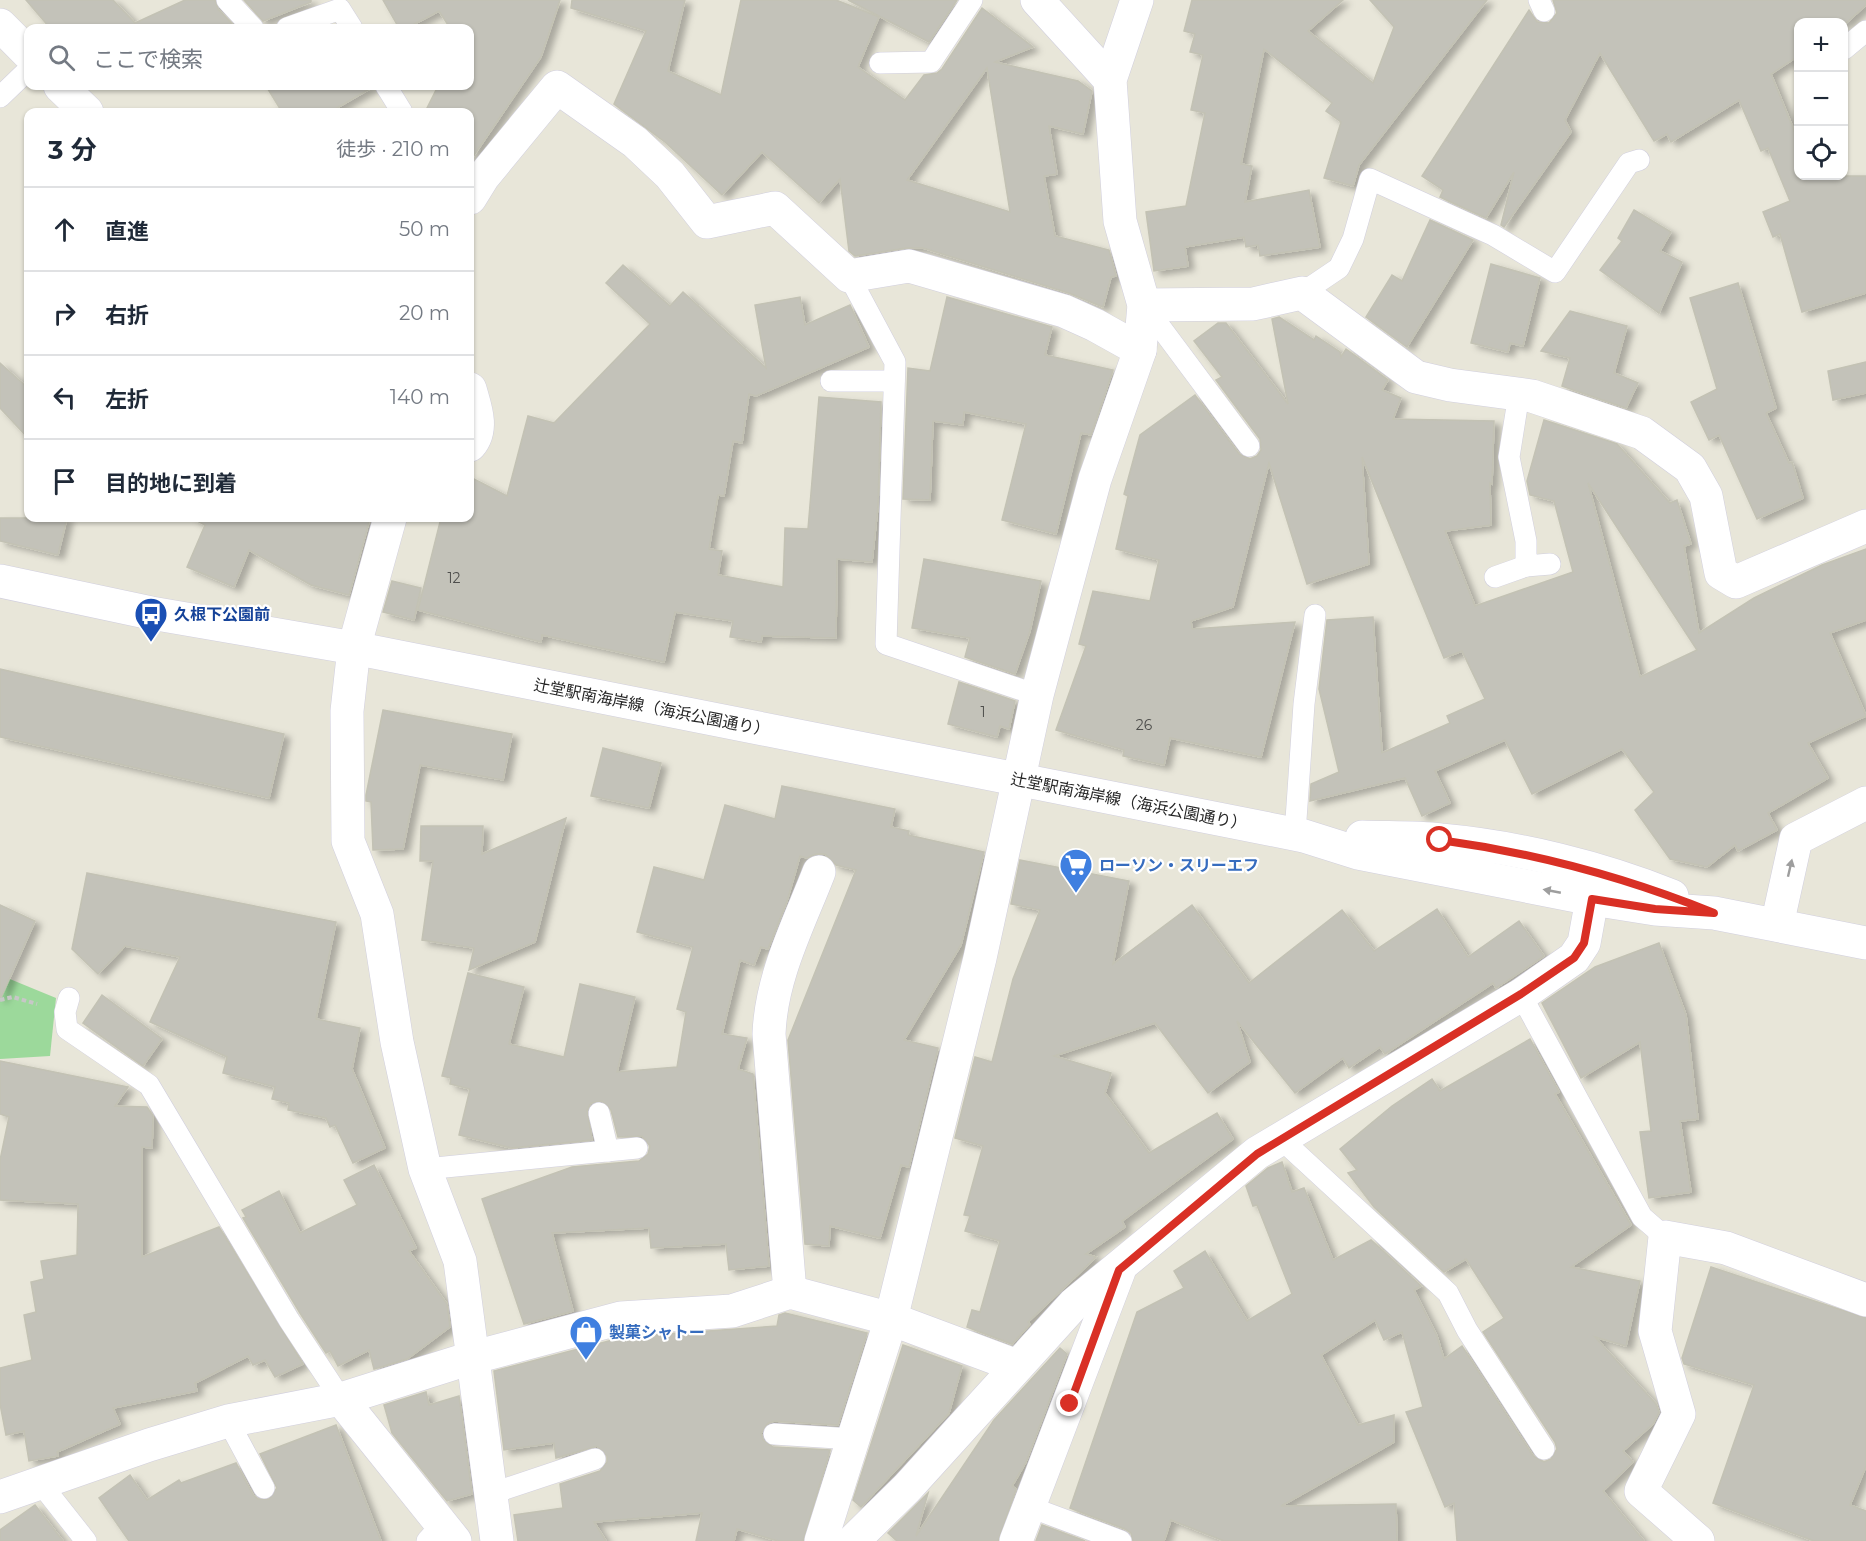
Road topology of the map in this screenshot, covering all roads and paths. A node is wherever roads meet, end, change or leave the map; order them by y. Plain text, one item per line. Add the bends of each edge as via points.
1 (227, 0) edge
2 (972, 0) edge
3 (1037, 0) edge
4 (1137, 0) edge
5 (338, 4) edge
6 (249, 24) edge
7 (296, 24) edge
8 (350, 24) edge
9 (0, 25) edge
10 (1866, 31) edge
11 (1848, 46) edge
12 (24, 49) edge
13 (880, 63) dead end
14 (24, 74) edge
15 (1110, 80) junction
16 (64, 90) edge
17 (388, 90) edge
18 (0, 98) edge
19 (83, 108) edge
20 (400, 108) edge
21 (1639, 160) dead end
22 (474, 192) edge
23 (849, 276) junction
24 (1302, 293) junction
25 (1144, 305) junction
26 (1140, 350) junction
27 (831, 381) dead end
28 (894, 381) junction
29 (1519, 394) junction
30 (474, 404) edge
31 (474, 440) edge
32 (1249, 446) dead end
33 (389, 522) edge
34 (1866, 526) edge
35 (1550, 564) dead end
36 (1526, 566) junction
37 (1495, 577) dead end
38 (0, 581) edge
39 (1315, 615) dead end
40 (354, 648) junction
41 (1037, 695) junction
42 (1017, 779) junction
43 (1866, 803) edge
44 (1299, 835) junction
45 (819, 872) dead end
46 (1592, 899) junction
47 (1714, 913) junction
48 (1777, 925) junction
49 (1866, 943) edge
50 (1521, 994) junction
51 (0, 1000) edge
52 (67, 1005) joint
53 (599, 1113) dead end
54 (1280, 1138) junction
55 (637, 1148) dead end
56 (608, 1151) junction
57 (425, 1169) junction
58 (1665, 1237) junction
59 (1119, 1270) junction
60 (790, 1292) junction
61 (1866, 1300) edge
62 (891, 1319) junction
63 (471, 1358) junction
64 (1017, 1366) junction
65 (341, 1399) junction
66 (228, 1421) junction
67 (774, 1434) dead end
68 (853, 1438) junction
69 (1544, 1449) dead end
70 (596, 1459) dead end
71 (41, 1484) junction
72 (264, 1488) dead end
73 (490, 1494) junction
74 (0, 1497) edge
75 (1030, 1507) junction
76 (441, 1535) edge
77 (86, 1541) edge
78 (497, 1541) edge
79 (821, 1541) edge
80 (853, 1541) edge
81 (1016, 1541) edge
82 (1121, 1541) edge
83 (1698, 1541) edge

1 - 6 lane
2 - 13 lane via 932,62
3 - 15 street
4 - 15 street
5 - 7 lane
5 - 8 lane
9 - 12 street
10 - 11 lane
14 - 18 lane
15 - 25 street via 1120,221
16 - 19 street
17 - 20 lane
21 - 24 lane via 1629,163 1555,272 1493,235 1370,179 1353,239 1339,268
22 - 23 street via 557,87 642,149 670,175 707,222 775,208
23 - 26 street via 909,266 1064,311
23 - 28 lane via 895,362
24 - 25 street via 1253,304
24 - 29 street via 1416,377
25 - 26 street
25 - 32 lane
26 - 41 street via 1095,479
27 - 28 lane
28 - 41 lane via 886,644
29 - 34 street via 1642,433 1690,468 1706,496 1721,573 1736,582
29 - 36 lane via 1509,457 1526,541
30 - 31 street via 478,418
33 - 40 street
35 - 36 lane
36 - 37 lane
38 - 40 street, 辻堂駅南海岸線（海浜公園通り） via 151,613
39 - 44 lane via 1304,704
40 - 42 street, 辻堂駅南海岸線（海浜公園通り）
40 - 57 street via 346,711 348,841 377,914 397,1042
41 - 42 street
42 - 44 street, 辻堂駅南海岸線（海浜公園通り）
42 - 62 street via 981,958
48 -> 43 street via 1796,839
46 -> 44 street, 辻堂駅南海岸線（海浜公園通り） via 1358,853
44 - 47 street, 辻堂駅南海岸線（海浜公園通り） via 1440,840 1502,848 1579,866
45 - 60 street via 775,981 770,1007
46 - 47 street, 辻堂駅南海岸線（海浜公園通り）
46 - 50 street via 1584,943 1574,958
47 - 48 street, 辻堂駅南海岸線（海浜公園通り）
48 - 49 street, 辻堂駅南海岸線（海浜公園通り）
50 - 54 street
50 - 58 lane via 1642,1217
51 - 52 path via 13,997
52 - 65 lane via 67,1029 149,1085 289,1320
53 - 56 lane
54 - 59 street
54 - 69 lane via 1448,1293 1467,1330
55 - 56 lane
56 - 57 lane
57 - 63 street via 460,1261
58 - 61 street via 1726,1248
58 - 83 street via 1655,1331 1679,1414 1641,1491
59 - 64 street via 1074,1304
59 - 75 street
60 - 62 street
60 - 63 street via 732,1311 621,1318
62 - 64 street
62 - 68 street
63 - 65 street
63 - 73 street
64 - 80 street via 907,1488
65 - 66 street
65 - 76 street
66 - 71 street
66 - 72 lane
67 - 68 lane
68 - 79 street
70 - 73 lane
71 - 74 street
71 - 77 lane
73 - 78 street
75 - 81 street
75 - 82 lane

